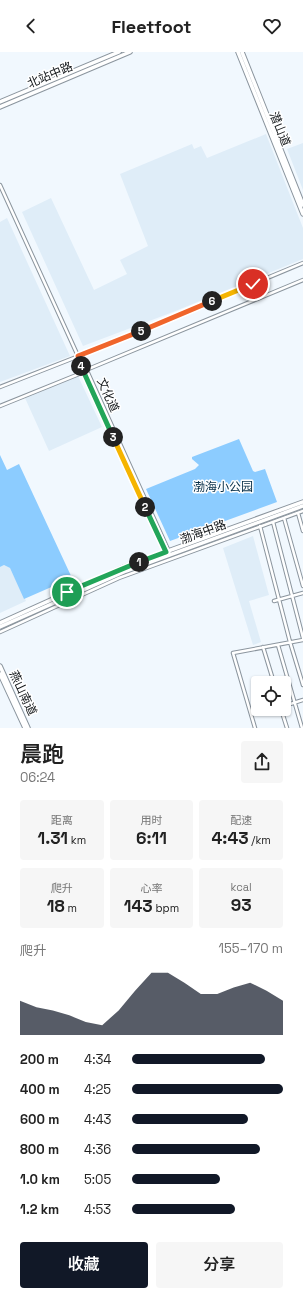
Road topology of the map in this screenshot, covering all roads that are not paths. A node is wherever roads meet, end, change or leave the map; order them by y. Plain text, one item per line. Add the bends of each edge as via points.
1 (119, 52) edge
2 (130, 52) edge
3 (238, 52) edge
4 (242, 52) edge
5 (0, 102) edge
6 (0, 107) edge
7 (0, 185) edge
8 (303, 205) edge
9 (303, 214) edge
10 (303, 263) edge
11 (303, 280) edge
12 (78, 356) junction
13 (85, 371) junction
14 (0, 387) edge
15 (0, 406) edge
16 (303, 502) edge
17 (303, 506) edge
18 (303, 511) edge
19 (298, 513) junction
20 (284, 518) junction
21 (272, 522) junction
22 (260, 526) junction
23 (303, 531) edge
24 (168, 553) junction
25 (303, 586) edge
26 (303, 593) edge
27 (292, 596) junction
28 (280, 600) junction
29 (274, 602) dead end
30 (0, 623) edge
31 (0, 627) edge
32 (0, 632) edge
33 (303, 639) edge
34 (290, 642) junction
35 (278, 645) junction
36 (263, 647) junction
37 (0, 666) edge
38 (0, 674) edge
39 (272, 676) edge
40 (303, 685) edge
41 (303, 700) edge
42 (294, 703) junction
43 (291, 704) edge
44 (283, 716) edge
45 (25, 728) edge
46 (28, 728) edge
47 (255, 728) edge
48 (287, 728) edge
49 (302, 728) edge

1 - 5 main road, 北站中路
2 - 6 main road, 北站中路
3 - 9 main road, 潜山道
4 - 8 main road, 潜山道
7 - 12 street
10 - 12 street
11 - 13 street
12 - 13 main road, 文化道
12 - 14 street
13 - 15 street
13 - 24 main road, 文化道
16 - 24 main road, 渤海中路
17 - 24 main road, 渤海中路
18 - 19 street
19 - 20 street
19 - 23 street
20 - 21 street
20 - 25 street
21 - 22 street
21 - 27 street
22 - 28 street
22 - 32 street via 120,578
24 - 30 main road, 渤海中路 via 124,567
24 - 31 main road, 渤海中路
26 - 27 street
27 - 28 street
27 - 33 street
28 - 29 street
28 - 34 street
33 - 34 street
34 - 35 street
34 - 40 street
35 - 36 street
35 - 42 street
36 - 39 street
36 - 47 street via 233,653
37 - 46 main road, 燕山南道
38 - 45 main road, 燕山南道
41 - 42 street
42 - 43 street
42 - 49 street
44 - 48 street

